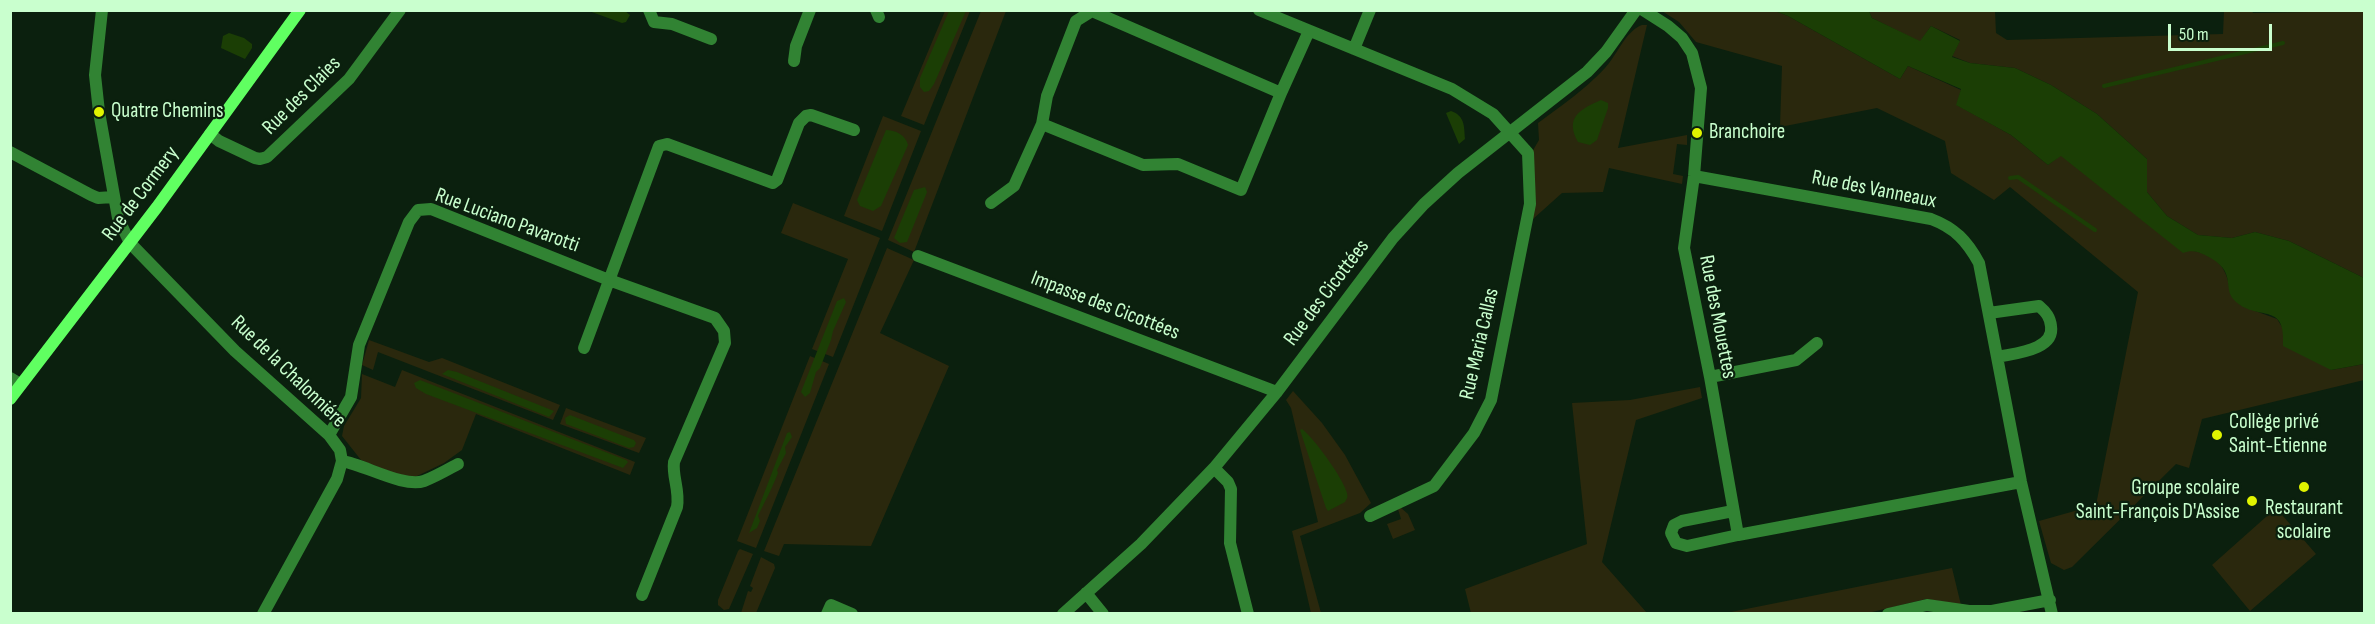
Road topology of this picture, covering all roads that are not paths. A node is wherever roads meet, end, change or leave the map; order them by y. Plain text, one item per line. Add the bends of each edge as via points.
1 (102, 10) edge
2 (300, 10) edge
3 (400, 10) edge
4 (649, 10) edge
5 (810, 10) edge
6 (1259, 10) edge
7 (1370, 10) edge
8 (1636, 10) edge
9 (1643, 10) edge
10 (1310, 31) junction
11 (711, 39) dead end
12 (1354, 49) junction
13 (794, 61) dead end
14 (1281, 93) junction
15 (1042, 124) junction
16 (854, 130) dead end
17 (1509, 132) junction
18 (210, 134) junction
19 (10, 152) edge
20 (1694, 176) junction
21 (113, 197) junction
22 (991, 203) dead end
23 (130, 243) junction
24 (918, 256) dead end
25 (609, 280) junction
26 (1989, 313) junction
27 (1817, 343) dead end
28 (584, 348) dead end
29 (1998, 357) junction
30 (1710, 377) junction
31 (15, 381) edge
32 (1277, 392) junction
33 (10, 399) edge
34 (329, 435) junction
35 (342, 461) junction
36 (458, 464) dead end
37 (1214, 468) junction
38 (2020, 482) junction
39 (1733, 511) junction
40 (1370, 516) dead end
41 (1738, 535) junction
42 (1086, 593) junction
43 (642, 595) dead end
44 (2050, 600) junction
45 (263, 614) edge
46 (827, 614) edge
47 (852, 614) edge
48 (1063, 614) edge
49 (1103, 614) edge
50 (1248, 614) edge
51 (1887, 614) edge
52 (2052, 614) edge

1 - 21 street via 95,75
2 - 18 main road, Rue de Cormery
3 - 18 street, Rue des Claies via 349,79 267,157 255,158
4 - 11 street via 654,22 672,24
5 - 13 street
6 - 10 street, Rue Maria Callas
7 - 12 street
8 - 17 street, Rue des Cicottées via 1587,72
9 - 20 street, Rue des Mouettes via 1682,38 1697,68 1701,87
10 - 12 street, Rue Maria Callas
10 - 14 street
12 - 17 street, Rue Maria Callas via 1452,89 1493,114
14 - 15 street via 1241,190 1178,164 1143,165
14 - 15 street via 1092,11 1076,21 1047,96
15 - 22 street via 1014,186
16 - 25 street via 806,116 799,123 773,183 667,144 659,146
17 - 32 street, Rue des Cicottées via 1458,173 1393,238
17 - 40 street, Rue Maria Callas via 1528,153 1530,204 1491,400 1474,433 1434,486
18 - 23 main road, Rue de Cormery
19 - 21 street via 91,195
20 - 26 street, Rue des Vanneaux via 1891,211 1947,225 1969,245 1979,263
20 - 30 street, Rue des Mouettes via 1684,248
21 - 23 street via 121,228
23 - 31 main road, Rue de Cormery
23 - 34 street, Rue de la Chalonniére via 236,351
24 - 32 street, Impasse des Cicottées
25 - 28 street
25 - 34 street, Rue Luciano Pavarotti via 431,209 418,210 409,222 359,345 351,397
25 - 43 street, Rue Luciano Pavarotti via 715,318 725,337 674,462 677,507
26 - 29 street, Rue des Vanneaux
26 - 29 street via 2039,306 2047,312 2051,323 2052,333 2041,346
27 - 30 street via 1796,360
29 - 38 street, Rue des Vanneaux
30 - 39 street, Rue des Mouettes
31 - 33 main road, Rue de Cormery
32 - 37 street, Rue des Cicottées
34 - 35 street, Rue de la Chalonniére via 340,450
35 - 36 street via 415,482
35 - 45 street, Rue de la Chalonniére via 337,479
37 - 42 street, Rue des Cicottées
37 - 50 street via 1231,489 1230,543
38 - 41 street
38 - 44 street, Rue des Vanneaux
39 - 41 street, Rue des Mouettes
39 - 41 street via 1678,523 1671,533 1676,543 1687,546
42 - 48 street, Rue des Cicottées
42 - 49 street
44 - 51 street via 1992,611 1927,605
44 - 52 street, Rue des Vanneaux
46 - 47 street via 831,605

